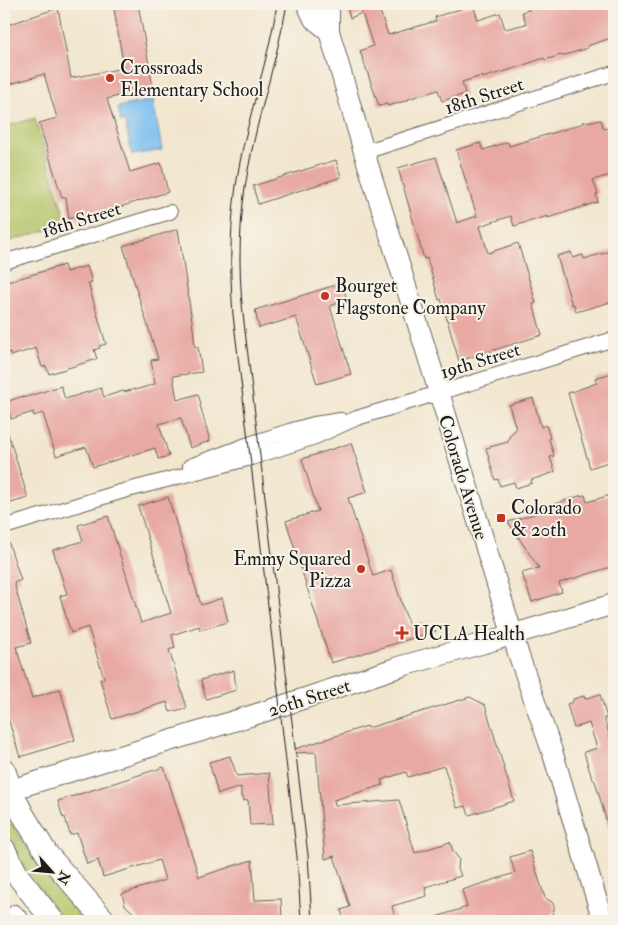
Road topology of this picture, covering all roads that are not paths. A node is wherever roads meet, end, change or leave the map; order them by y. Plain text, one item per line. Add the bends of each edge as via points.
1 (307, 4) edge
2 (328, 4) edge
3 (329, 31) junction
4 (614, 73) edge
5 (364, 152) junction
6 (170, 212) dead end
7 (4, 262) edge
8 (614, 339) edge
9 (439, 392) junction
10 (4, 526) edge
11 (614, 604) edge
12 (513, 634) junction
13 (6, 784) edge
14 (4, 849) edge
15 (53, 921) edge
16 (105, 921) edge
17 (603, 921) edge

1 - 3 main road, Colorado Avenue via 314,19
2 - 3 main road, Colorado Avenue
3 - 5 main road, Colorado Avenue
4 - 5 street, 18th Street
5 - 9 main road, Colorado Avenue
6 - 7 street, 18th Street
8 - 9 street, 19th Street
9 - 10 street, 19th Street via 356,418 282,433 120,492
9 - 12 main road, Colorado Avenue
11 - 12 main road, 20th Street
12 - 13 main road, 20th Street via 402,666 263,712
12 - 17 main road, Colorado Avenue
13 - 16 main road via 46,854
14 - 15 main road via 18,876

